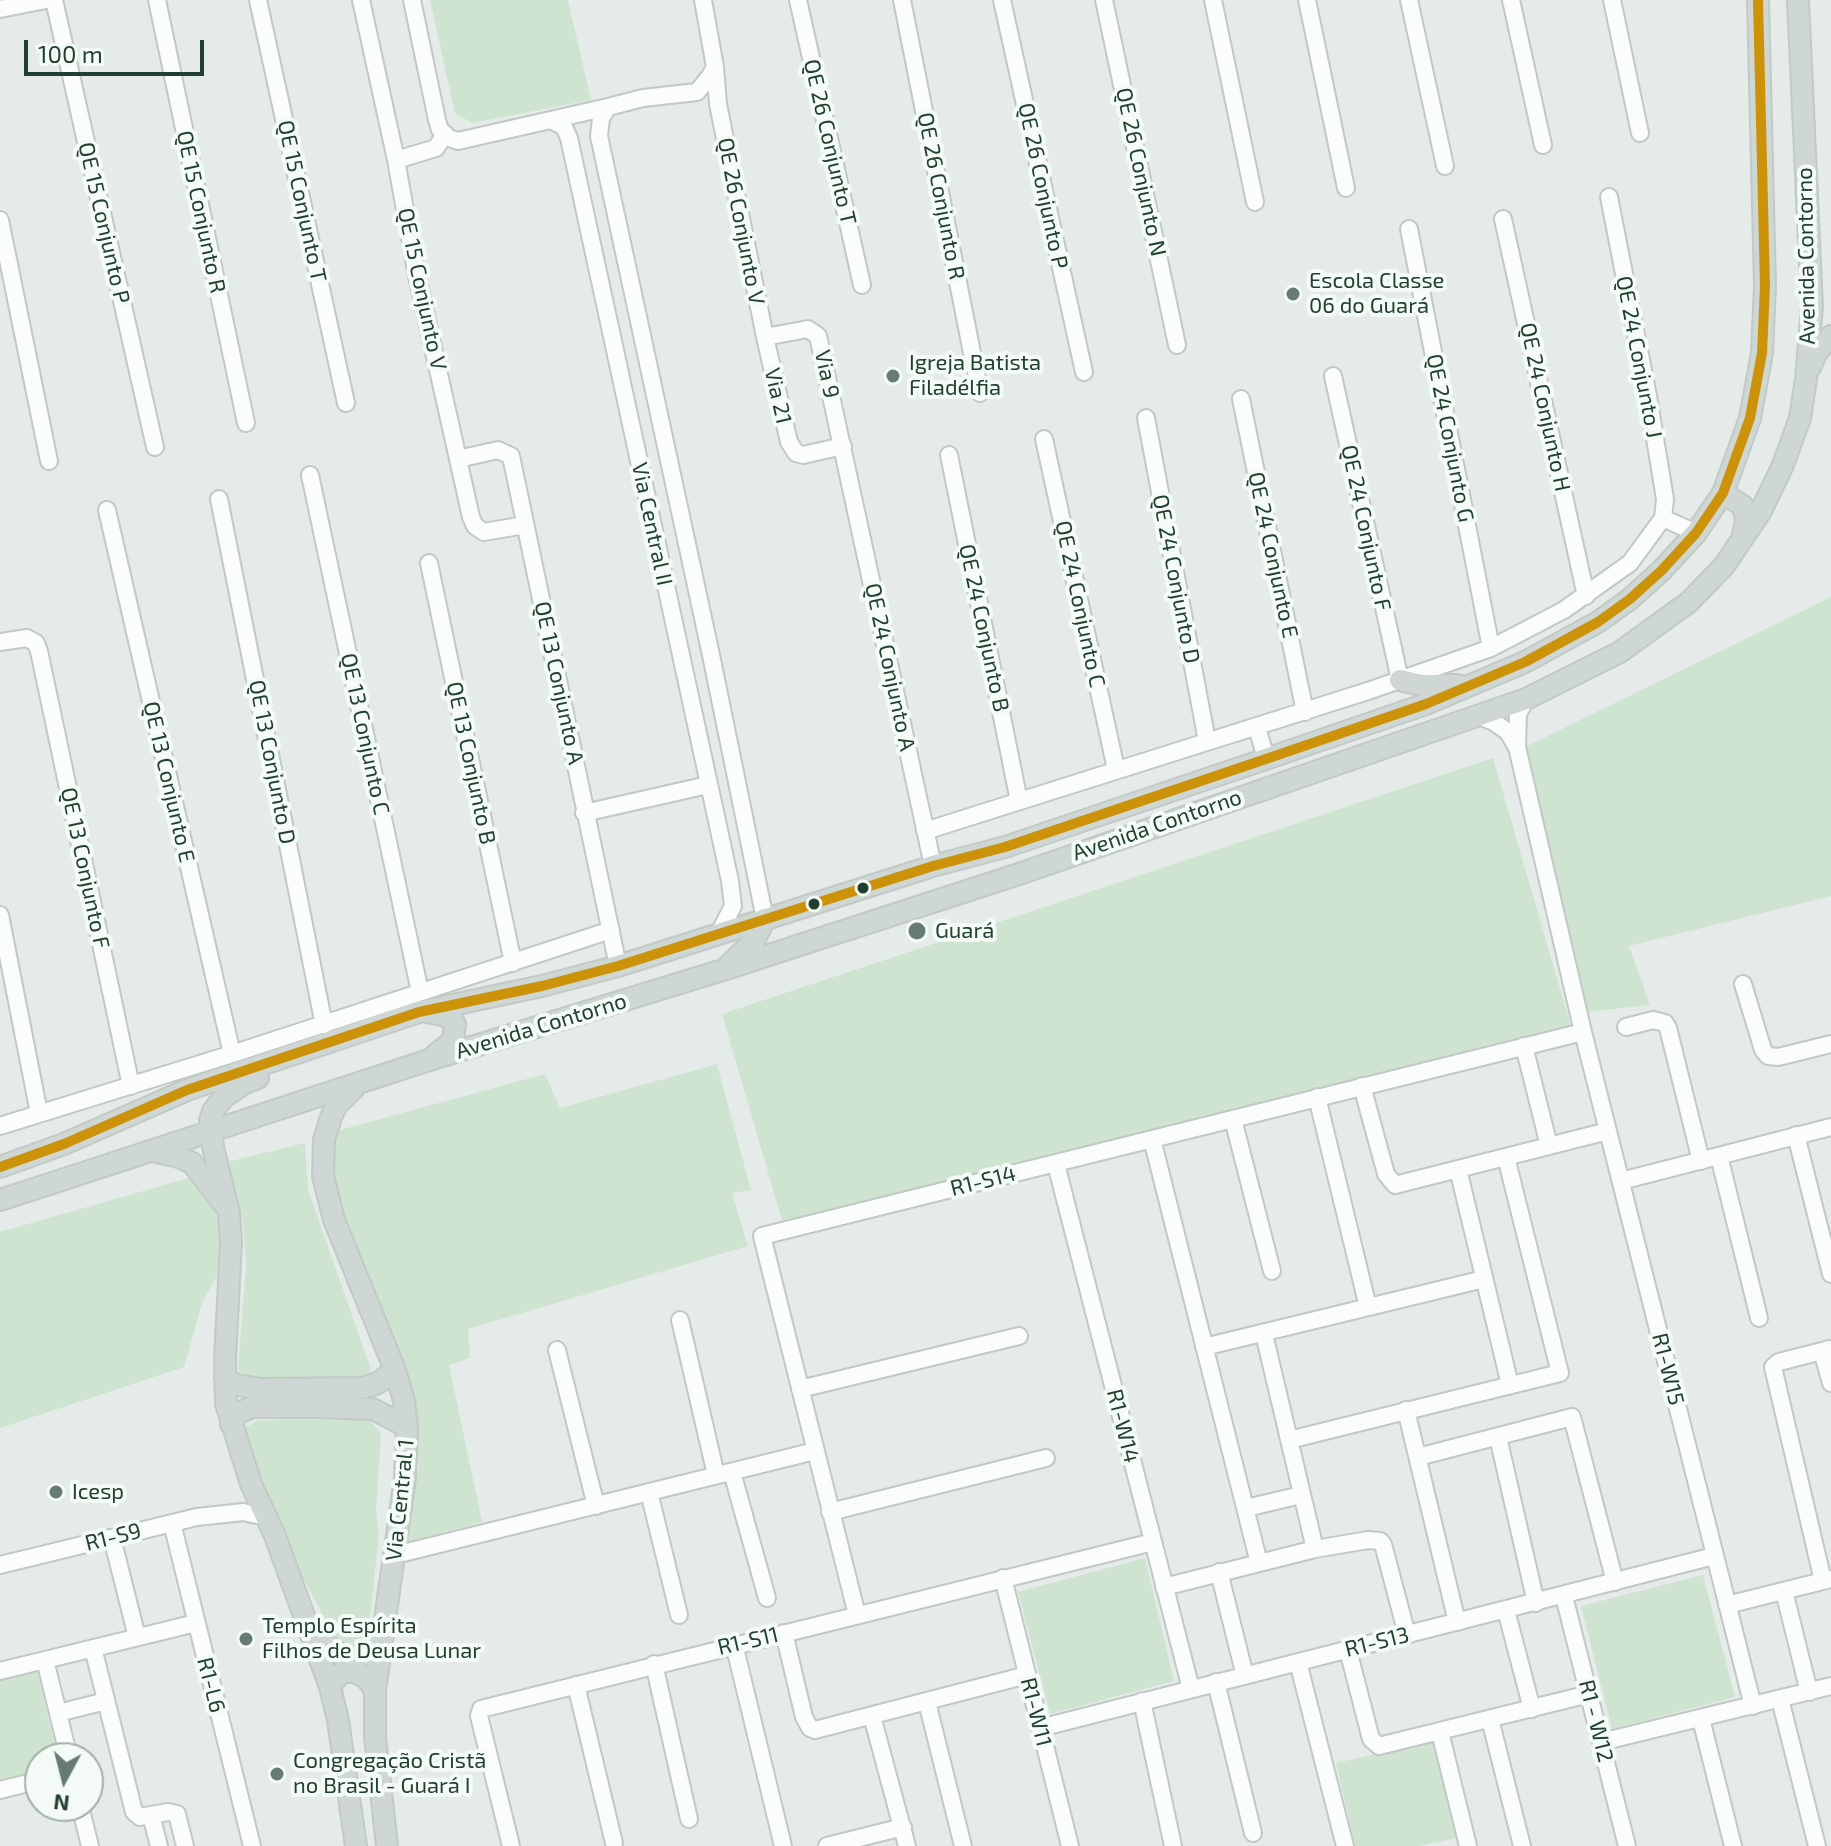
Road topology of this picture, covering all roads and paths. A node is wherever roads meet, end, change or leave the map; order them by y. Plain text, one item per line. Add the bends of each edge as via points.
1 (46, 0) edge
2 (54, 0) edge
3 (157, 0) edge
4 (258, 0) edge
5 (361, 0) edge
6 (412, 0) edge
7 (703, 0) edge
8 (798, 0) edge
9 (902, 0) edge
10 (1002, 0) edge
11 (1104, 0) edge
12 (1213, 0) edge
13 (1307, 0) edge
14 (1409, 0) edge
15 (1511, 0) edge
16 (1612, 0) edge
17 (1758, 0) edge
18 (1798, 0) edge
19 (4, 5) edge
20 (715, 67) junction
21 (697, 92) junction
22 (718, 104) junction
23 (608, 107) junction
24 (551, 120) junction
25 (1640, 133) dead end
26 (445, 134) junction
27 (1543, 145) dead end
28 (396, 160) junction
29 (1445, 166) dead end
30 (1346, 188) dead end
31 (1609, 197) dead end
32 (1255, 202) dead end
33 (613, 204) junction
34 (586, 210) junction
35 (1503, 219) dead end
36 (0, 220) edge
37 (1409, 229) dead end
38 (862, 285) dead end
39 (1812, 306) junction
40 (1831, 316) edge
41 (1831, 336) edge
42 (765, 337) junction
43 (1177, 345) dead end
44 (1084, 372) dead end
45 (1333, 376) dead end
46 (1806, 379) junction
47 (980, 393) dead end
48 (1241, 399) dead end
49 (346, 403) dead end
50 (1146, 418) dead end
51 (246, 423) dead end
52 (1044, 439) dead end
53 (843, 446) junction
54 (155, 447) dead end
55 (949, 455) dead end
56 (458, 459) junction
57 (49, 461) dead end
58 (848, 468) joint
59 (310, 475) dead end
60 (1723, 493) junction
61 (219, 499) dead end
62 (107, 510) dead end
63 (1663, 518) junction
64 (525, 525) junction
65 (1696, 533) junction
66 (1743, 540) junction
67 (429, 563) dead end
68 (1586, 596) junction
69 (0, 642) edge
70 (1491, 648) junction
71 (711, 655) junction
72 (682, 662) junction
73 (1400, 680) junction
74 (1470, 685) junction
75 (1526, 699) junction
76 (1305, 712) junction
77 (1477, 715) junction
78 (1257, 727) junction
79 (1207, 741) junction
80 (1517, 747) junction
81 (1266, 759) junction
82 (1116, 769) junction
83 (708, 785) junction
84 (1162, 795) junction
85 (1019, 801) junction
86 (584, 813) junction
87 (744, 817) junction
88 (1172, 819) junction
89 (716, 822) junction
90 (925, 831) junction
91 (1046, 832) junction
92 (1005, 847) junction
93 (1053, 862) junction
94 (933, 866) junction
95 (1019, 874) junction
96 (0, 915) edge
97 (765, 919) junction
98 (611, 930) junction
99 (719, 933) junction
100 (513, 963) junction
101 (618, 966) junction
102 (726, 969) junction
103 (1743, 984) dead end
104 (420, 1002) junction
105 (1626, 1027) dead end
106 (330, 1032) junction
107 (1583, 1032) junction
108 (1831, 1044) edge
109 (1524, 1046) junction
110 (232, 1054) junction
111 (426, 1061) junction
112 (359, 1082) junction
113 (131, 1086) junction
114 (1362, 1086) junction
115 (1317, 1097) junction
116 (39, 1113) junction
117 (1233, 1119) junction
118 (0, 1126) edge
119 (1831, 1127) edge
120 (209, 1131) junction
121 (1608, 1131) junction
122 (1796, 1135) junction
123 (1152, 1139) junction
124 (1549, 1146) junction
125 (150, 1151) junction
126 (1719, 1156) junction
127 (1506, 1157) junction
128 (1701, 1161) junction
129 (1056, 1164) junction
130 (0, 1167) edge
131 (1458, 1169) junction
132 (1621, 1181) junction
133 (0, 1200) edge
134 (229, 1213) junction
135 (1272, 1271) dead end
136 (1831, 1274) edge
137 (1484, 1279) junction
138 (1368, 1307) junction
139 (1759, 1318) dead end
140 (680, 1320) dead end
141 (1264, 1334) junction
142 (1019, 1336) dead end
143 (1204, 1347) junction
144 (557, 1350) dead end
145 (1827, 1350) edge
146 (395, 1370) junction
147 (225, 1378) junction
148 (1831, 1383) edge
149 (1510, 1385) junction
150 (800, 1389) junction
151 (1406, 1410) junction
152 (231, 1424) junction
153 (407, 1427) junction
154 (1498, 1437) junction
155 (1289, 1440) junction
156 (815, 1451) junction
157 (1418, 1457) junction
158 (1046, 1458) dead end
159 (724, 1473) junction
160 (252, 1486) junction
161 (649, 1492) junction
162 (1301, 1495) junction
163 (596, 1506) junction
164 (1246, 1508) junction
165 (227, 1512) junction
166 (830, 1512) junction
167 (266, 1517) junction
168 (172, 1523) junction
169 (112, 1538) junction
170 (1153, 1542) junction
171 (1315, 1549) junction
172 (395, 1555) junction
173 (1714, 1556) junction
174 (1259, 1563) junction
175 (0, 1565) edge
176 (1219, 1572) junction
177 (1003, 1578) junction
178 (1827, 1580) edge
179 (1615, 1582) junction
180 (1164, 1587) junction
181 (1784, 1591) junction
182 (1564, 1596) junction
183 (767, 1598) dead end
184 (1536, 1603) junction
185 (1727, 1605) junction
186 (1506, 1610) junction
187 (679, 1615) dead end
188 (857, 1615) junction
189 (1457, 1622) junction
190 (196, 1623) junction
191 (784, 1633) junction
192 (1407, 1635) junction
193 (137, 1637) junction
194 (313, 1637) junction
195 (381, 1642) junction
196 (734, 1644) junction
197 (93, 1648) junction
198 (1348, 1650) junction
199 (45, 1660) junction
200 (1298, 1662) junction
201 (654, 1664) junction
202 (0, 1671) edge
203 (1027, 1675) junction
204 (1245, 1676) junction
205 (1216, 1682) junction
206 (576, 1685) junction
207 (1831, 1686) edge
208 (330, 1687) junction
209 (1191, 1689) junction
210 (375, 1690) junction
211 (1809, 1692) junction
212 (1589, 1694) junction
213 (1780, 1699) junction
214 (106, 1701) junction
215 (1142, 1701) junction
216 (927, 1702) junction
217 (1753, 1706) junction
218 (1532, 1709) junction
219 (58, 1713) junction
220 (872, 1716) junction
221 (1490, 1719) junction
222 (1701, 1719) junction
223 (1040, 1728) junction
224 (1440, 1732) junction
225 (65, 1742) edge
226 (1601, 1742) junction
227 (24, 1784) edge
228 (0, 1790) edge
229 (151, 1815) junction
230 (689, 1819) dead end
231 (84, 1822) edge
232 (903, 1827) junction
233 (1253, 1833) dead end
234 (614, 1843) dead end
235 (90, 1846) edge
236 (159, 1846) edge
237 (185, 1846) edge
238 (252, 1846) edge
239 (356, 1846) edge
240 (387, 1846) edge
241 (511, 1846) edge
242 (783, 1846) edge
243 (827, 1846) edge
244 (907, 1846) edge
245 (963, 1846) edge
246 (1070, 1846) edge
247 (1173, 1846) edge
248 (1345, 1846) edge
249 (1468, 1846) edge
250 (1522, 1846) edge
251 (1627, 1846) edge
252 (1733, 1846) edge
253 (1817, 1846) edge

1 - 19 street
2 - 54 street, QE 15 Conjunto P
3 - 51 street, QE 15 Conjunto R
4 - 49 street, QE 15 Conjunto T
5 - 28 street, QE 15 Conjunto V
6 - 26 street via 437,120
7 - 20 street
8 - 38 street, QE 26 Conjunto T
9 - 47 street, QE 26 Conjunto R
10 - 44 street, QE 26 Conjunto P
11 - 43 street, QE 26 Conjunto N
12 - 32 street
13 - 30 street
14 - 29 street
15 - 27 street
16 - 25 street
17 - 60 main road, Avenida Contorno via 1762,353 1750,418
18 - 39 main road, Avenida Contorno
20 - 21 street
20 - 22 street, QE 26 Conjunto V
21 - 22 street
21 - 23 street
22 - 42 street, QE 26 Conjunto V
23 - 24 street
23 - 33 street, Via Central II via 599,136
24 - 26 street via 458,141
24 - 34 street, Via Central II via 564,127 569,138
26 - 28 street via 436,148
28 - 56 street, QE 15 Conjunto V
31 - 63 street, QE 24 Conjunto J via 1648,396 1665,499
33 - 34 street
33 - 71 street, Via Central II
34 - 72 street, Via Central II
35 - 68 street, QE 24 Conjunto H
36 - 57 street
37 - 70 street, QE 24 Conjunto G
39 - 40 main road via 1818,315
39 - 46 main road, Avenida Contorno
41 - 46 main road via 1816,353
42 - 53 street, Via 9 via 808,329 818,336
42 - 53 street, Via 21 via 791,448 803,455
45 - 73 street, QE 24 Conjunto F
46 - 66 main road, Avenida Contorno via 1789,451
48 - 76 street, QE 24 Conjunto E
50 - 79 street, QE 24 Conjunto D
52 - 82 street, QE 24 Conjunto C
53 - 58 street, Via 9
55 - 85 street, QE 24 Conjunto B
56 - 64 street, QE 15 Conjunto V via 475,526 484,532
56 - 64 street, QE 13 Conjunto A via 498,450 511,456
58 - 90 street, QE 24 Conjunto A
59 - 104 street, QE 13 Conjunto C
60 - 65 main road, Avenida Contorno
60 - 66 main road via 1743,506
61 - 106 street, QE 13 Conjunto D
62 - 110 street, QE 13 Conjunto E
63 - 65 street
63 - 68 street via 1630,563
64 - 86 street, QE 13 Conjunto A
65 - 74 main road, Avenida Contorno via 1661,571 1598,622
66 - 75 main road, Avenida Contorno via 1716,575 1659,625 1620,652
67 - 100 street, QE 13 Conjunto B
68 - 70 street
69 - 113 street, QE 13 Conjunto F via 27,638 39,651
70 - 73 street
71 - 72 street
71 - 87 street, Via Central II
72 - 83 street, Via Central II
73 - 74 main road
73 - 76 street
74 - 81 main road, Avenida Contorno
75 - 77 main road, Avenida Contorno
75 - 80 street via 1518,714
76 - 78 street
77 - 80 street via 1508,732
77 - 88 main road, Avenida Contorno
78 - 79 street
78 - 81 street
79 - 82 street
80 - 107 street, R1-W15
81 - 84 main road, Avenida Contorno
82 - 85 street
83 - 86 street
83 - 89 street, Via Central II
84 - 88 main road via 1158,811
84 - 91 main road, Avenida Contorno
85 - 90 street
86 - 98 street, QE 13 Conjunto A
87 - 89 street
87 - 97 street, Via Central II
88 - 93 main road, Avenida Contorno
89 - 99 street, Via Central II via 733,900
90 - 94 street, QE 24 Conjunto A
91 - 92 main road, Avenida Contorno
91 - 93 main road via 1036,850
92 - 94 main road, Avenida Contorno
92 - 95 main road via 1020,860
93 - 95 main road, Avenida Contorno
94 - 97 main road, Avenida Contorno
95 - 102 main road, Avenida Contorno
96 - 116 street
97 - 99 main road, Avenida Contorno
97 - 102 main road via 754,941
98 - 100 street
98 - 101 street, QE 13 Conjunto A
99 - 101 main road, Avenida Contorno
100 - 104 street
101 - 104 main road, Avenida Contorno via 542,986
102 - 111 main road, Avenida Contorno
103 - 108 street via 1768,1056
104 - 106 main road, Avenida Contorno
104 - 111 main road via 455,1024 453,1041
105 - 128 street via 1653,1020 1668,1028
106 - 110 street
106 - 120 main road via 318,1054 235,1088 213,1111
106 - 130 main road, Avenida Contorno
107 - 109 street, R1-S14
107 - 121 street, R1-W15
109 - 114 street, R1-S14
109 - 124 street
110 - 113 street
111 - 112 main road, Avenida Contorno
112 - 120 main road, Avenida Contorno
112 - 146 main road, Via Central 1 via 331,1117 323,1176 334,1220
113 - 116 street
114 - 115 street, R1-S14
114 - 131 street via 1391,1182 1400,1185
115 - 117 street, R1-S14
115 - 138 street
116 - 118 street
117 - 123 street, R1-S14
117 - 135 street
119 - 122 street
120 - 125 main road, Avenida Contorno
120 - 134 main road
121 - 124 street
121 - 132 street, R1-W15
122 - 126 street
122 - 136 street
123 - 129 street, R1-S14
123 - 143 street
124 - 127 street
125 - 133 main road, Avenida Contorno
125 - 134 main road via 192,1163
126 - 128 street
126 - 139 street
127 - 131 street
127 - 149 street via 1560,1373
128 - 132 street
129 - 150 street, R1-S14 via 762,1236
129 - 170 street, R1-W14
131 - 137 street
132 - 173 street, R1-W15
134 - 147 main road
137 - 138 street
137 - 149 street
138 - 141 street
140 - 159 street
141 - 143 street
141 - 155 street
142 - 150 street
143 - 164 street
144 - 163 street
145 - 148 street
145 - 178 street via 1773,1367
146 - 147 main road via 363,1388 261,1389
146 - 153 main road, Via Central 1
147 - 152 main road
149 - 151 street
150 - 156 street, R1-S14
151 - 155 street
151 - 157 street
152 - 153 main road via 238,1413 253,1407 317,1407 373,1409
152 - 160 main road
153 - 172 main road, Via Central 1
154 - 157 street
154 - 179 street via 1572,1417
154 - 184 street
155 - 162 street
156 - 159 street
156 - 166 street, R1-S14
157 - 189 street
158 - 166 street
159 - 161 street
159 - 183 street
160 - 165 street
160 - 167 main road
161 - 163 street
161 - 187 street
162 - 164 street
162 - 171 street
163 - 172 street
164 - 174 street
165 - 167 street, R1-S9
165 - 168 street, R1-S9
166 - 188 street, R1-S14
167 - 194 main road
168 - 169 street, R1-S9
168 - 190 street, R1-L6
169 - 175 street, R1-S9
169 - 193 street
170 - 177 street, R1-S11
170 - 180 street, R1-W14
171 - 174 street
171 - 192 street via 1368,1540 1383,1544
172 - 195 main road, Via Central 1
173 - 179 street, R1-S13
173 - 185 street, R1-W15
174 - 176 street
176 - 180 street
176 - 204 street
177 - 188 street, R1-S11
177 - 203 street, R1-W11
178 - 181 street
179 - 182 street, R1-S13
180 - 209 street, R1-W14
181 - 185 street
181 - 211 street
182 - 184 street, R1-S13
182 - 212 street, R1 - W12
184 - 186 street, R1-S13
185 - 217 street, R1-W15
186 - 189 street, R1-S13
186 - 218 street
188 - 191 street, R1-S11
189 - 192 street, R1-S13
190 - 193 street
190 - 238 street, R1-L6
191 - 196 street, R1-S11
191 - 220 street via 810,1728
192 - 198 street, R1-S13
193 - 197 street
194 - 195 main road via 347,1658 367,1655
194 - 208 main road
195 - 210 main road, Via Central 1
196 - 201 street, R1-S11
196 - 242 street
197 - 199 street
197 - 214 street
198 - 200 street, R1-S13
198 - 224 street via 1373,1743 1384,1746
199 - 202 street
199 - 219 street
200 - 204 street, R1-S13
200 - 248 street
201 - 206 street, R1-S11
201 - 230 street
203 - 216 street
203 - 223 street, R1-W11
204 - 205 street, R1-S13
205 - 209 street, R1-S13
205 - 233 street
206 - 234 street
206 - 241 street, R1-S11 via 480,1712
207 - 211 street
208 - 210 main road via 344,1672 355,1672
208 - 239 main road
209 - 215 street, R1-S13
210 - 240 main road, Via Central 1
211 - 213 street
212 - 218 street
212 - 226 street, R1 - W12
213 - 217 street
213 - 253 street
214 - 219 street
214 - 229 street via 134,1812
215 - 223 street, R1-S13
215 - 247 street
216 - 220 street
216 - 245 street
217 - 222 street
218 - 221 street
219 - 225 street
220 - 232 street
221 - 224 street
221 - 250 street
222 - 226 street
222 - 252 street
223 - 246 street, R1-W11
224 - 249 street
226 - 251 street, R1 - W12
227 - 228 street
229 - 236 street
229 - 237 street via 177,1814
231 - 235 street
232 - 243 street
232 - 244 street

